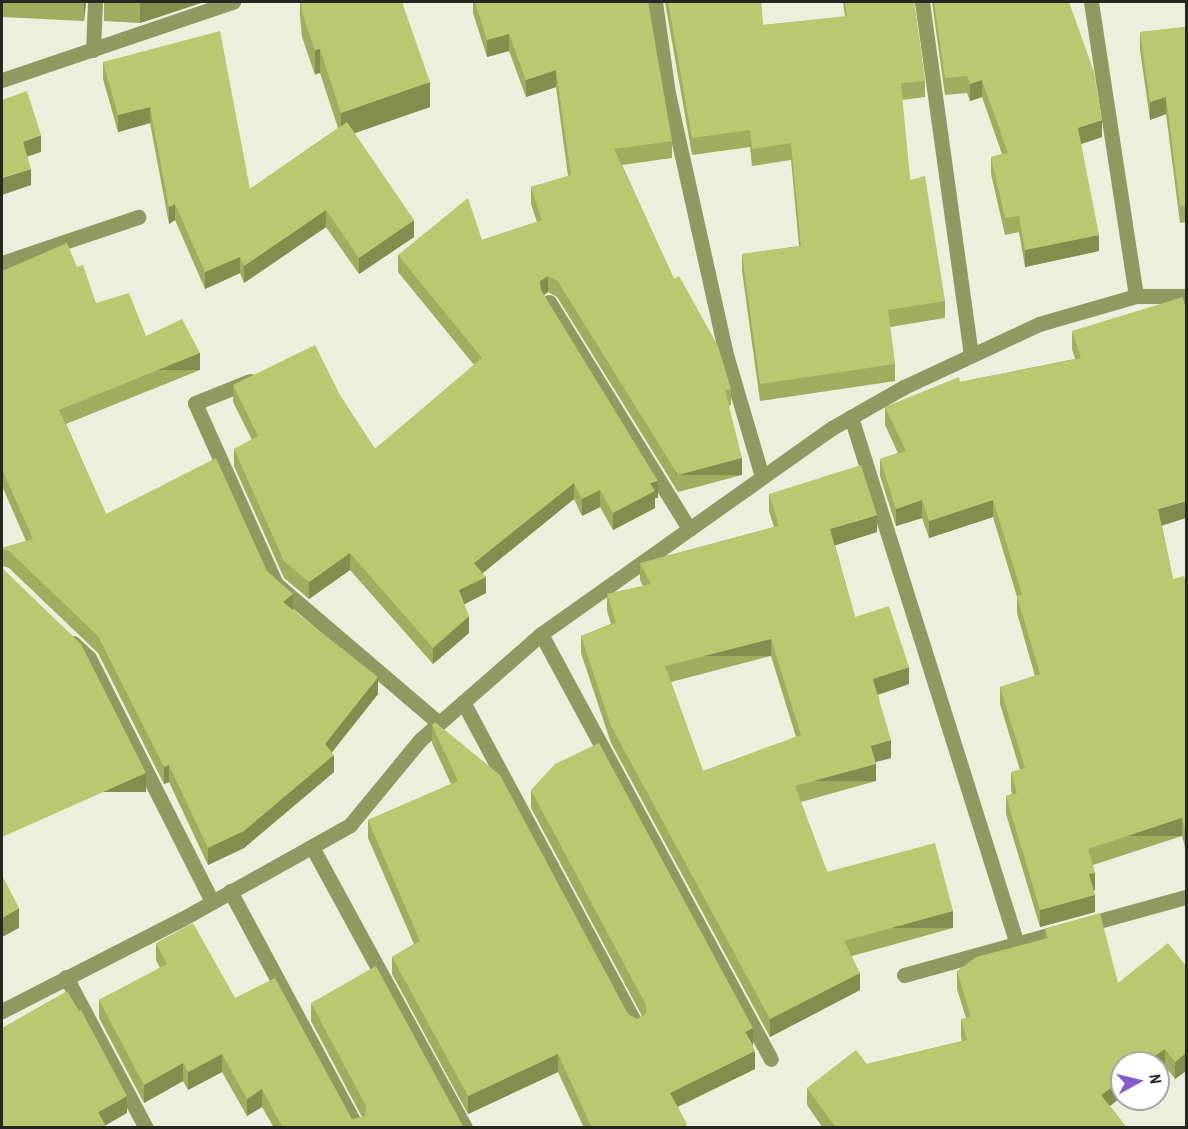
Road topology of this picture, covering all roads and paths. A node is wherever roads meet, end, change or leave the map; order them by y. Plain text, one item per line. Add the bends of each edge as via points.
1 (95, 2) edge
2 (233, 2) edge
3 (655, 2) edge
4 (922, 2) edge
5 (1091, 2) edge
6 (93, 50) junction
7 (2, 80) edge
8 (138, 217) dead end
9 (2, 263) edge
10 (1136, 296) junction
11 (1186, 296) edge
12 (549, 302) edge
13 (971, 356) junction
14 (267, 375) edge
15 (851, 417) junction
16 (762, 477) junction
17 (689, 529) junction
18 (541, 634) junction
19 (65, 635) edge
20 (463, 702) junction
21 (439, 723) junction
22 (312, 847) junction
23 (230, 891) junction
24 (1186, 897) edge
25 (212, 901) junction
26 (1017, 944) junction
27 (904, 975) dead end
28 (66, 977) junction
29 (2, 1011) edge
30 (637, 1027) edge
31 (771, 1059) dead end
32 (146, 1128) edge
33 (357, 1128) edge
34 (465, 1128) edge

1 - 6 street
2 - 6 street
3 - 16 street via 668,93 725,351
4 - 13 street
5 - 10 street
6 - 7 street
8 - 9 street
10 - 11 street
10 - 13 street via 1039,324
12 - 17 street
13 - 15 street
14 - 21 street via 195,403 276,584
15 - 16 street
15 - 26 street
16 - 17 street
17 - 18 street
18 - 20 street
18 - 31 street
19 - 25 street via 89,658
20 - 21 street
20 - 30 street
21 - 22 street via 350,825
22 - 23 street
22 - 34 street
23 - 25 street
23 - 33 street
24 - 26 street
25 - 28 street
26 - 27 street
28 - 29 street
28 - 32 street

